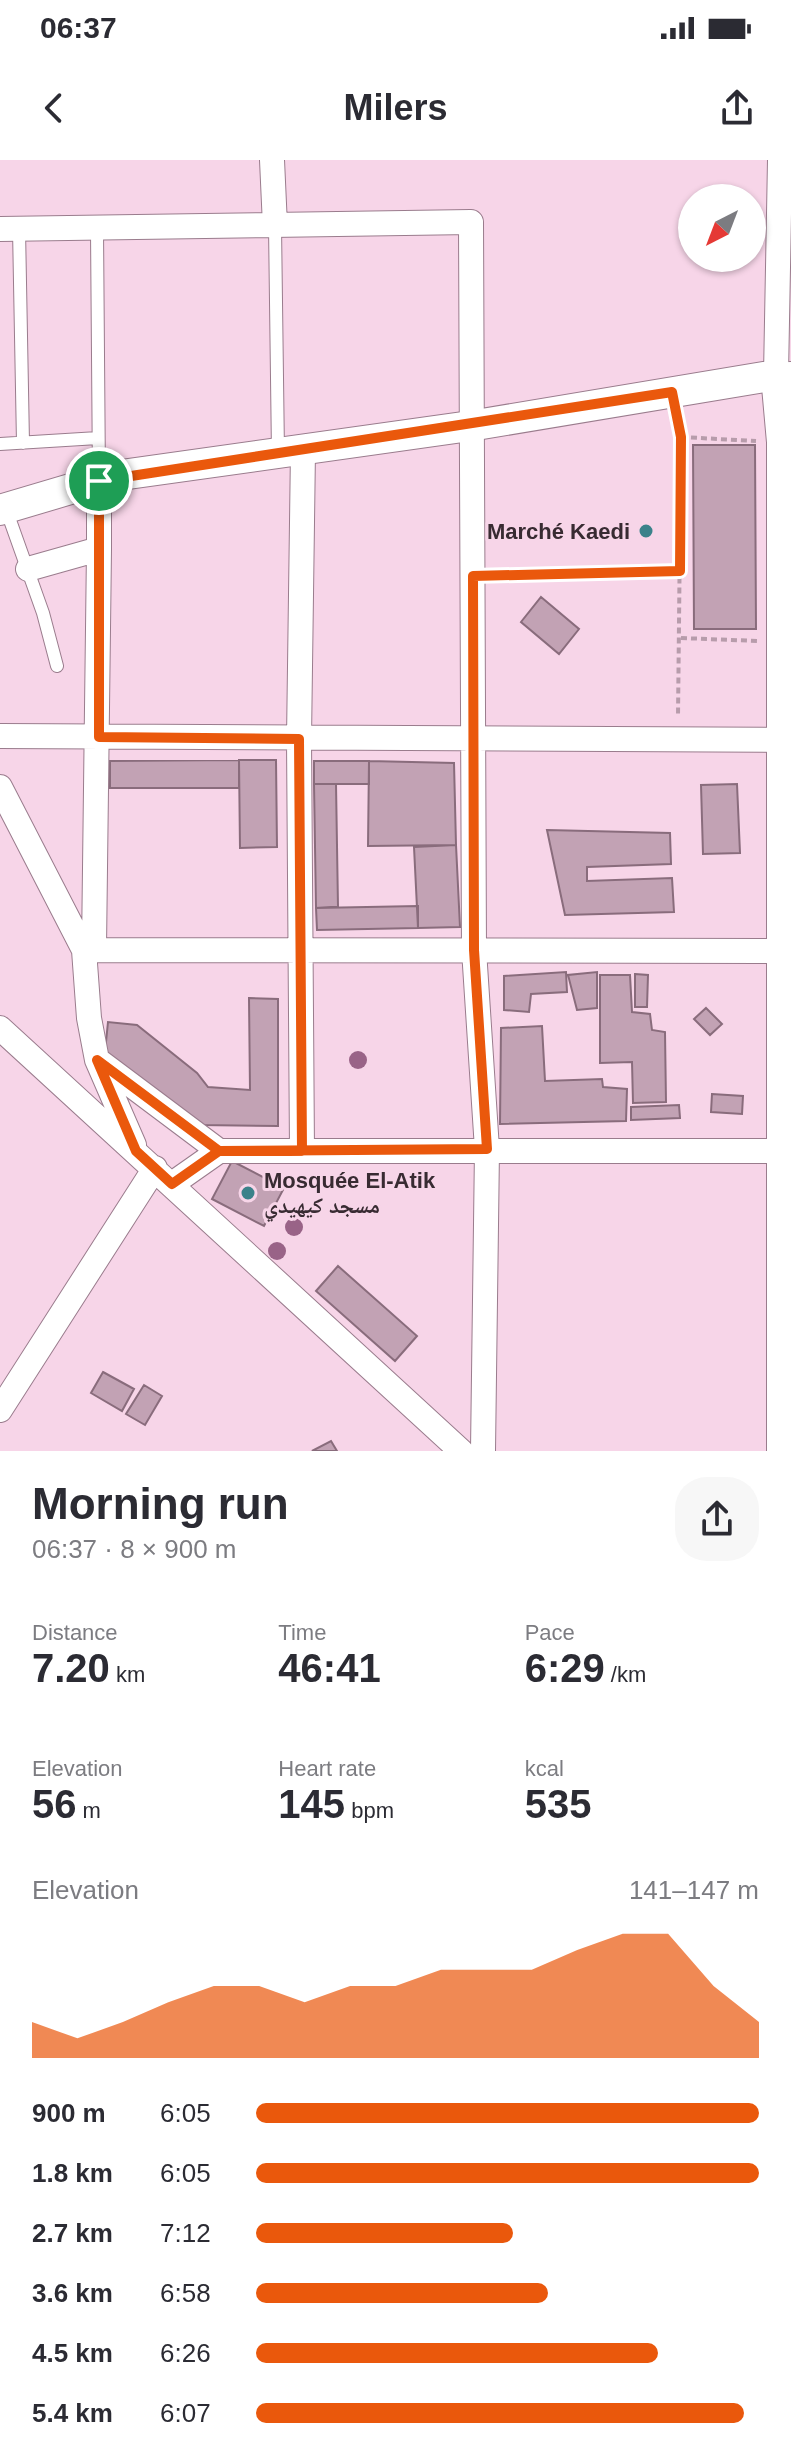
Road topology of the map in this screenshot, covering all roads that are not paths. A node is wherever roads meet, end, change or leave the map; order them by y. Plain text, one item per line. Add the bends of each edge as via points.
1 (272, 160) edge
2 (780, 160) edge
3 (275, 226) junction
4 (10, 229) edge
5 (97, 230) junction
6 (784, 375) edge
7 (470, 426) junction
8 (98, 438) junction
9 (23, 443) junction
10 (0, 444) edge
11 (291, 452) junction
12 (99, 481) junction
13 (3, 509) edge
14 (99, 549) junction
15 (28, 569) junction
16 (57, 666) dead end
17 (0, 736) edge
18 (473, 736) junction
19 (99, 737) junction
20 (299, 739) junction
21 (786, 740) edge
22 (0, 787) edge
23 (89, 949) junction
24 (301, 949) junction
25 (474, 950) junction
26 (786, 951) edge
27 (0, 1028) edge
28 (97, 1060) junction
29 (487, 1149) junction
30 (136, 1151) junction
31 (219, 1151) junction
32 (302, 1151) junction
33 (786, 1151) edge
34 (163, 1176) junction
35 (0, 1410) edge
36 (461, 1451) edge
37 (483, 1451) edge
38 (782, 1451) edge

1 - 3 street
2 - 6 street
3 - 5 street
3 - 7 street via 471,222
3 - 11 lane
4 - 5 street
4 - 9 lane
5 - 8 lane
6 - 7 street
6 - 21 street via 781,642
7 - 11 street
7 - 18 street
8 - 9 lane
8 - 12 lane
9 - 10 lane
11 - 12 street
11 - 20 street
12 - 13 street
12 - 14 street
13 - 15 lane
14 - 15 street
14 - 19 street
15 - 16 lane
17 - 19 street
18 - 20 street
18 - 21 street
18 - 25 street
19 - 20 street
19 - 23 street
20 - 24 street
21 - 26 street
22 - 23 street
23 - 24 street
23 - 28 street via 89,1018
24 - 25 street
24 - 32 street
25 - 26 street
25 - 29 street
26 - 33 street
27 - 30 street
28 - 30 street
28 - 31 street
29 - 32 street
29 - 33 street
29 - 37 street
30 - 34 street
31 - 32 street
31 - 34 street
33 - 38 street
34 - 35 street
34 - 36 street

